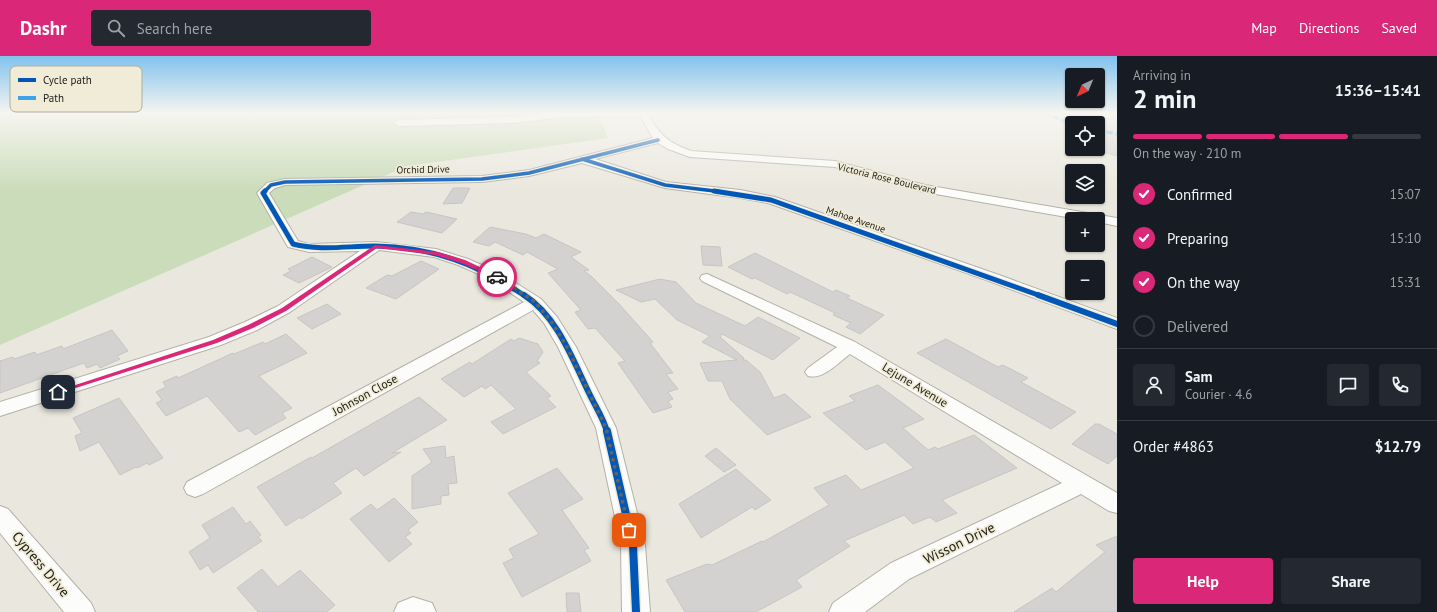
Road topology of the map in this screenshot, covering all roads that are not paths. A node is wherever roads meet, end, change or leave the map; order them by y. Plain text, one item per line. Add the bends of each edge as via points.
1 (658, 140) joint
2 (581, 159) junction
3 (1117, 222) edge
4 (376, 246) junction
5 (707, 278) dead end
6 (535, 302) junction
7 (1117, 324) edge
8 (849, 346) junction
9 (814, 372) dead end
10 (0, 409) edge
11 (1081, 484) junction
12 (195, 488) dead end
13 (1117, 504) edge
14 (0, 516) edge
15 (81, 612) edge
16 (408, 612) edge
17 (422, 612) edge
18 (636, 612) edge
19 (843, 612) edge

1 - 2 street, Orchid Drive
1 - 3 street, Victoria Rose Boulevard via 670,148 690,154 835,164 924,188
2 - 4 street, Orchid Drive via 529,173 482,179 285,182 271,185 263,192 293,244 310,248
2 - 7 street, Mahoe Avenue via 665,185 771,200
4 - 6 street via 436,253 463,262 495,276
4 - 10 street via 284,309 250,326 201,346
5 - 8 street, Lejune Avenue
6 - 12 street, Johnson Close
6 - 18 street via 551,321 567,347 606,428 633,545
8 - 9 street
8 - 11 street, Lejune Avenue
11 - 13 street, Lejune Avenue
11 - 19 street, Wisson Drive via 900,571
14 - 15 street, Cypress Drive
16 - 17 street

